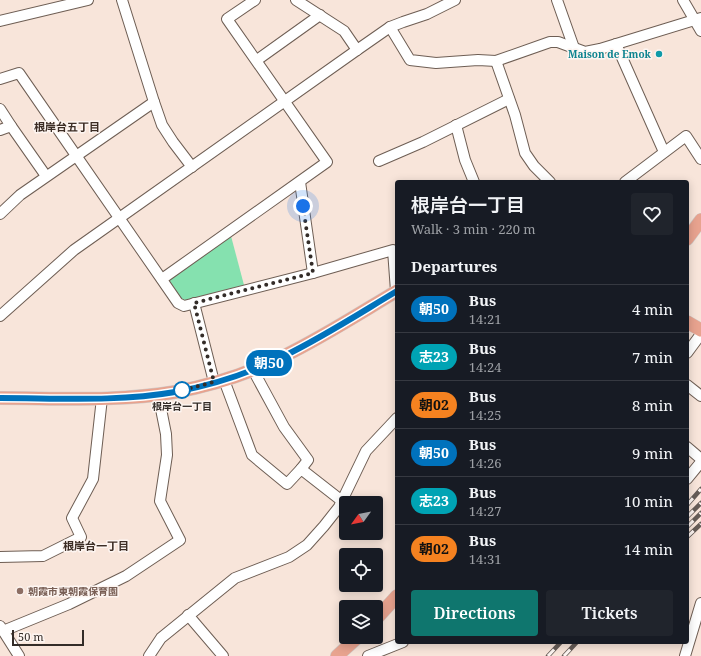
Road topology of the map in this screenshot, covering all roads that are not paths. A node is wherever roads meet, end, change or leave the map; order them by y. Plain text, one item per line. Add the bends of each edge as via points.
1 (88, 0) edge
2 (122, 0) edge
3 (255, 0) edge
4 (296, 0) edge
5 (455, 0) edge
6 (557, 0) edge
7 (683, 0) edge
8 (320, 16) junction
9 (698, 19) edge
10 (0, 21) edge
11 (390, 27) junction
12 (701, 31) edge
13 (616, 44) junction
14 (574, 48) junction
15 (357, 50) junction
16 (257, 60) junction
17 (496, 61) junction
18 (0, 79) edge
19 (509, 99) junction
20 (154, 102) junction
21 (286, 102) junction
22 (0, 109) edge
23 (456, 125) junction
24 (11, 126) junction
25 (0, 130) edge
26 (664, 152) junction
27 (76, 155) junction
28 (701, 159) edge
29 (379, 161) dead end
30 (192, 167) junction
31 (46, 176) junction
32 (473, 180) edge
33 (548, 180) edge
34 (628, 180) edge
35 (300, 182) junction
36 (0, 214) edge
37 (120, 217) junction
38 (701, 220) edge
39 (689, 235) edge
40 (395, 270) edge
41 (313, 273) junction
42 (162, 279) junction
43 (395, 292) edge
44 (194, 303) junction
45 (0, 316) edge
46 (689, 323) edge
47 (701, 330) edge
48 (701, 334) edge
49 (689, 350) edge
50 (253, 370) junction
51 (219, 381) junction
52 (689, 387) edge
53 (158, 394) junction
54 (701, 396) edge
55 (0, 398) edge
56 (102, 398) junction
57 (395, 420) edge
58 (689, 449) edge
59 (701, 460) edge
60 (301, 469) junction
61 (689, 476) edge
62 (344, 496) edge
63 (339, 499) edge
64 (339, 505) edge
65 (0, 557) edge
66 (395, 598) edge
67 (701, 602) edge
68 (383, 611) edge
69 (188, 615) junction
70 (2, 628) edge
71 (689, 642) edge
72 (350, 644) edge
73 (398, 644) edge
74 (689, 644) edge
75 (19, 656) edge
76 (150, 656) edge
77 (223, 656) edge
78 (337, 656) edge
79 (368, 656) edge
80 (685, 656) edge

1 - 10 street
2 - 20 street
3 - 16 street via 228,19
4 - 8 street
5 - 11 street via 427,14
6 - 14 street
7 - 9 street
8 - 15 street via 344,31
8 - 16 street
9 - 12 street
9 - 13 street
11 - 15 street
11 - 17 street via 410,60 436,63
13 - 14 street via 585,52
13 - 26 street
14 - 17 street via 550,42
15 - 21 street
16 - 21 street
17 - 19 street
18 - 27 street via 19,73
19 - 23 street
19 - 33 street via 526,154
20 - 27 street
20 - 30 street via 162,125
21 - 30 street
21 - 35 street via 327,162
22 - 24 street
23 - 29 street
23 - 32 street
24 - 25 street
24 - 31 street
26 - 28 street via 686,136
26 - 34 street
27 - 31 street
27 - 37 street
30 - 37 street
31 - 36 street
35 - 41 street
35 - 42 street
37 - 42 street
37 - 45 street via 69,255
38 - 39 main road
40 - 41 street via 393,250
41 - 44 street
42 - 44 street via 178,303 184,306
43 - 50 main road via 302,347
44 - 51 street
46 - 47 main road
48 - 49 street
50 - 51 main road
50 - 60 street via 284,427 308,460
51 - 53 main road
51 - 60 street via 252,455 287,484
52 - 54 street
53 - 56 main road
53 - 70 street via 166,434 167,455 160,501 180,540 126,576 69,604
55 - 56 main road
56 - 65 street via 93,479 72,518 81,537 42,556
57 - 62 street via 366,451
58 - 59 street
59 - 61 street
60 - 63 street
64 - 69 street via 306,545 289,557 235,578
66 - 68 main road
67 - 71 street
69 - 76 street via 161,638
69 - 77 street
70 - 75 street
72 - 78 main road
73 - 79 street
74 - 80 street

